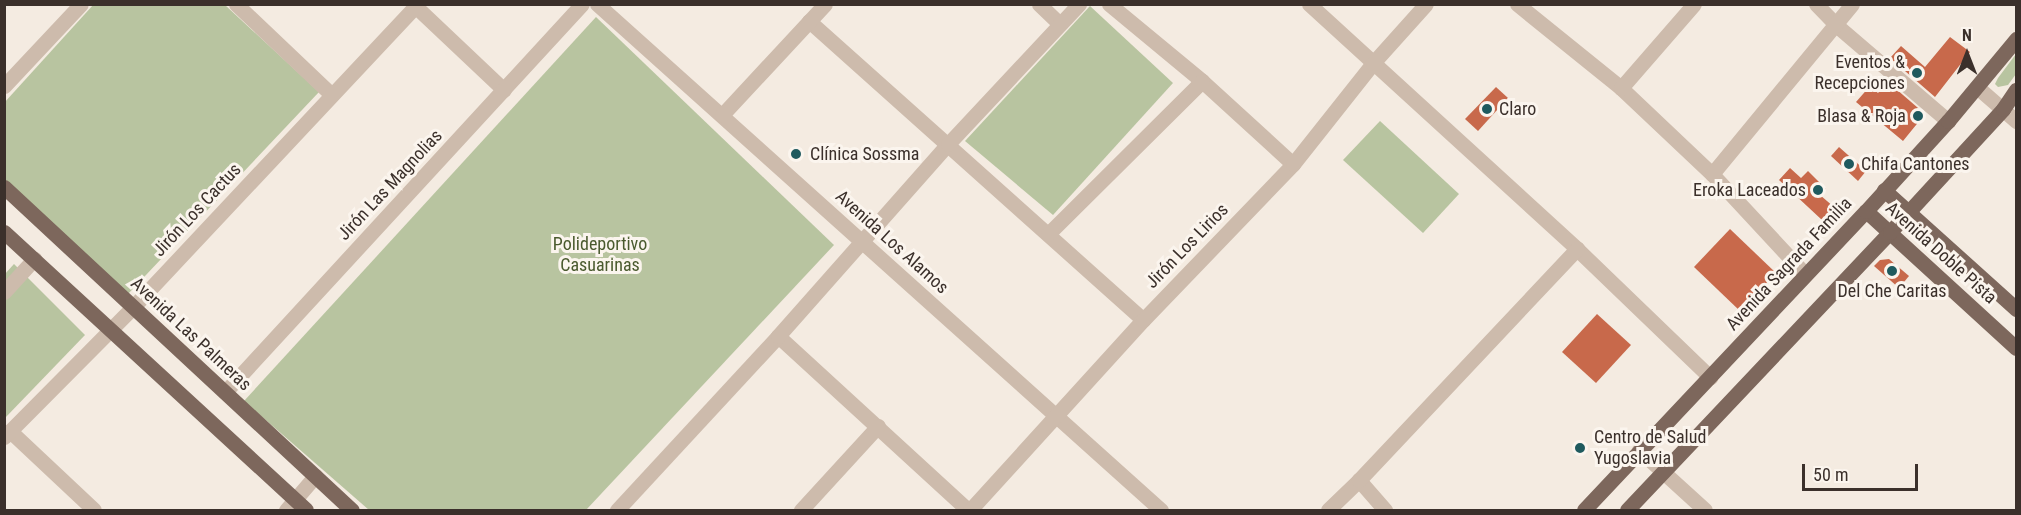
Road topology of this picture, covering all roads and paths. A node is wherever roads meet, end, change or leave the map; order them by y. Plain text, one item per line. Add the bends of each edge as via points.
1 (81, 4) edge
2 (236, 4) edge
3 (582, 4) edge
4 (597, 4) edge
5 (825, 4) edge
6 (1039, 4) edge
7 (1079, 4) edge
8 (1109, 4) edge
9 (1309, 4) edge
10 (1426, 4) edge
11 (1516, 4) edge
12 (1694, 4) edge
13 (1816, 4) edge
14 (1852, 4) edge
15 (414, 6) edge
16 (810, 21) junction
17 (1060, 24) junction
18 (1836, 25) junction
19 (2016, 39) edge
20 (1373, 63) junction
21 (1202, 81) junction
22 (4, 86) edge
23 (1977, 87) junction
24 (1621, 88) junction
25 (504, 90) junction
26 (2016, 90) edge
27 (332, 94) junction
28 (2003, 109) junction
29 (722, 115) junction
30 (1948, 121) junction
31 (2016, 122) edge
32 (948, 144) junction
33 (1293, 164) junction
34 (1712, 174) junction
35 (4, 187) edge
36 (1884, 190) junction
37 (1909, 210) junction
38 (1866, 211) junction
39 (4, 232) edge
40 (1890, 232) junction
41 (1048, 234) junction
42 (862, 241) junction
43 (1577, 249) junction
44 (34, 259) junction
45 (1806, 274) junction
46 (4, 292) edge
47 (133, 307) junction
48 (2016, 309) edge
49 (1143, 320) junction
50 (112, 329) junction
51 (778, 336) junction
52 (2016, 348) edge
53 (1710, 377) junction
54 (225, 392) junction
55 (1055, 414) junction
56 (878, 426) junction
57 (7, 434) edge
58 (1639, 450) junction
59 (1663, 472) junction
60 (315, 476) junction
61 (1359, 480) junction
62 (296, 507) edge
63 (94, 510) edge
64 (352, 510) edge
65 (616, 510) edge
66 (801, 510) edge
67 (969, 510) edge
68 (1161, 510) edge
69 (1328, 510) edge
70 (1385, 510) edge
71 (1584, 510) edge
72 (1628, 510) edge
73 (1705, 510) edge

1 - 22 street
2 - 27 street
3 - 25 street, Jirón Las Magnolias
4 - 29 street, Avenida Los Alamos
5 - 16 street
6 - 17 street
7 - 17 street
8 - 21 street
9 - 20 street
10 - 20 street, Jirón Los Lirios
11 - 24 street
12 - 24 street
13 - 18 street
14 - 18 street
15 - 25 street
15 - 27 street, Jirón Los Cactus
16 - 29 street
16 - 32 street
17 - 32 street
18 - 30 street
18 - 34 street
19 - 23 main road, Avenida Sagrada Familia
20 - 33 street, Jirón Los Lirios
20 - 43 street
21 - 33 street
21 - 41 street
23 - 28 street
23 - 30 main road, Avenida Sagrada Familia
24 - 34 street
25 - 54 street, Jirón Las Magnolias
26 - 28 main road
27 - 47 street, Jirón Los Cactus
28 - 31 street
28 - 37 main road
29 - 42 street, Avenida Los Alamos
30 - 36 main road, Avenida Sagrada Familia
32 - 41 street
32 - 42 street
33 - 49 street, Jirón Los Lirios
34 - 45 street
35 - 47 main road, Avenida Las Palmeras
36 - 37 main road, Avenida Doble Pista
36 - 38 main road, Avenida Sagrada Familia
37 - 40 main road
37 - 48 main road, Avenida Doble Pista
38 - 40 main road, Avenida Doble Pista
38 - 45 main road, Avenida Sagrada Familia
39 - 44 main road
40 - 52 main road, Avenida Doble Pista
40 - 59 main road
41 - 49 street
42 - 51 street
42 - 55 street, Avenida Los Alamos
43 - 53 street
43 - 61 street
44 - 46 street
44 - 50 main road
45 - 53 main road, Avenida Sagrada Familia
47 - 50 street, Jirón Los Cactus
47 - 54 main road, Avenida Las Palmeras
49 - 55 street, Jirón Los Lirios
50 - 57 street, Jirón Los Cactus
50 - 62 main road
51 - 56 street
51 - 65 street
53 - 58 main road, Avenida Sagrada Familia
54 - 60 main road, Avenida Las Palmeras
55 - 67 street, Jirón Los Lirios
55 - 68 street, Avenida Los Alamos
56 - 66 street
56 - 67 street
57 - 63 street
58 - 59 street
58 - 71 main road, Avenida Sagrada Familia
59 - 72 main road
59 - 73 street
60 - 62 street
60 - 64 main road, Avenida Las Palmeras
61 - 69 street
61 - 70 street

